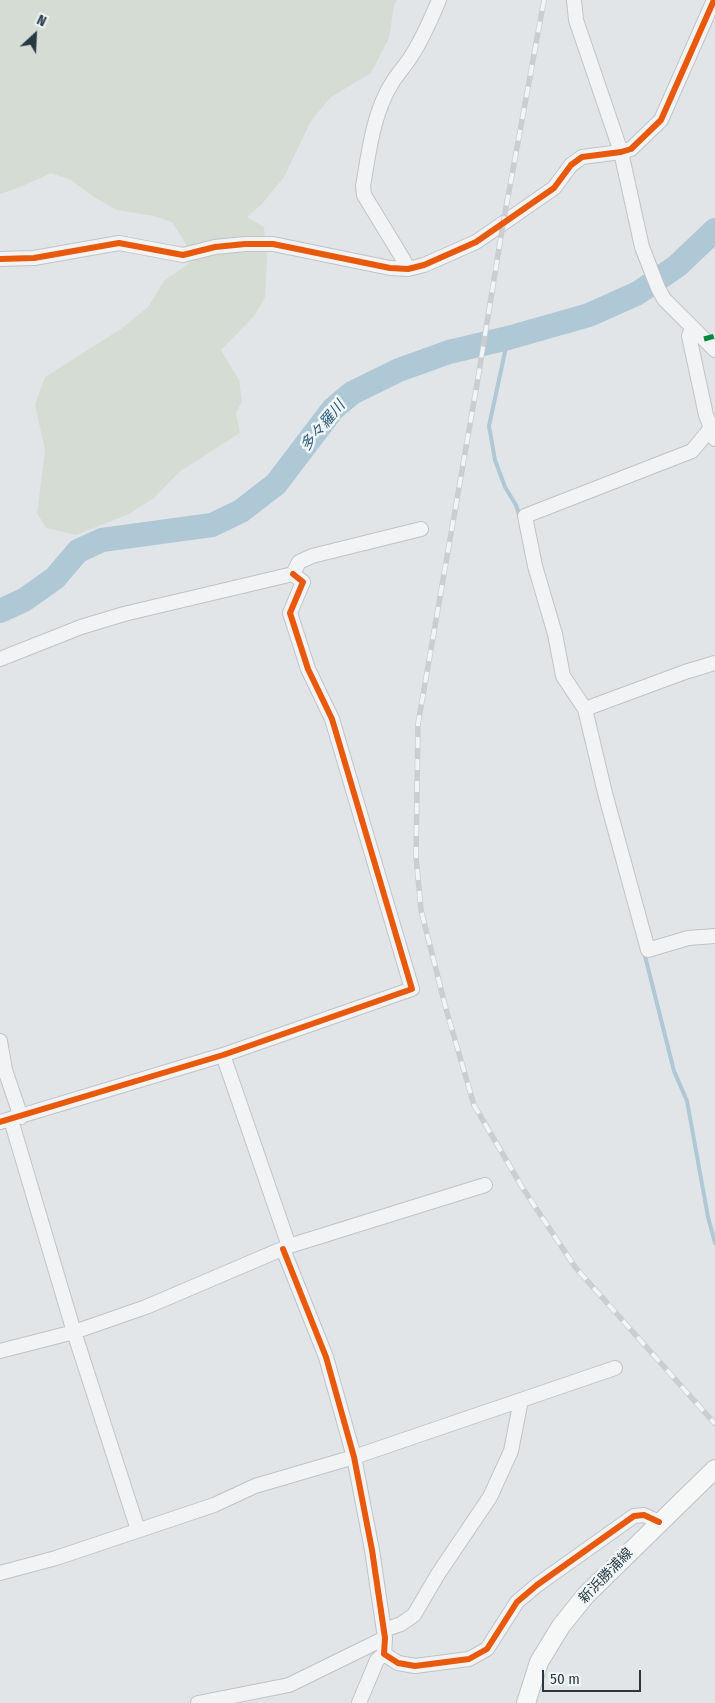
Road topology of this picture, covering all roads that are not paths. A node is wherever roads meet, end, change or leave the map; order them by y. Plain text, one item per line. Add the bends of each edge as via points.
1 (439, 0) edge
2 (574, 0) edge
3 (714, 0) edge
4 (621, 152) junction
5 (0, 259) edge
6 (408, 269) junction
7 (692, 328) junction
8 (715, 350) edge
9 (713, 434) edge
10 (422, 529) dead end
11 (293, 574) junction
12 (0, 659) edge
13 (715, 664) edge
14 (585, 709) junction
15 (715, 936) edge
16 (0, 1041) edge
17 (223, 1055) junction
18 (11, 1120) edge
19 (485, 1185) dead end
20 (286, 1247) junction
21 (74, 1332) junction
22 (0, 1351) edge
23 (614, 1368) dead end
24 (521, 1400) junction
25 (354, 1457) junction
26 (715, 1468) edge
27 (659, 1522) junction
28 (138, 1530) junction
29 (0, 1573) edge
30 (384, 1634) junction
31 (384, 1654) junction
32 (198, 1703) edge
33 (359, 1703) edge
34 (526, 1703) edge

1 - 6 street via 413,54 391,83 383,101 363,186 364,195
2 - 4 street via 576,20
3 - 4 street via 661,120 631,148
4 - 6 street via 582,157 571,165 554,188 476,242
4 - 7 street via 642,246 651,271 664,299
5 - 6 street via 34,258 120,243 183,255 215,247 273,244
7 - 8 street
7 - 9 street via 689,336
9 - 14 street via 692,452 525,516 563,676
10 - 11 street via 312,556 299,562
11 - 12 street via 107,619
11 - 17 street via 302,582 290,613 308,670 332,719 412,989
13 - 14 street
14 - 15 street via 648,950 688,938
16 - 18 street
17 - 18 street
17 - 20 street
18 - 21 street
19 - 20 street
20 - 21 street via 146,1307
20 - 25 street via 326,1357
21 - 22 street
21 - 28 street
23 - 24 street
24 - 25 street
24 - 30 street via 510,1451 490,1497 414,1614
25 - 28 street via 255,1486 214,1505
25 - 30 street
26 - 27 main road, 新浜勝浦線
27 - 31 street via 634,1516 536,1586 517,1602 487,1649 469,1659 415,1666 398,1663
27 - 34 main road, 新浜勝浦線 via 586,1595 561,1626 539,1662
28 - 29 street
30 - 31 street
30 - 32 street via 289,1686
31 - 33 street via 377,1660

